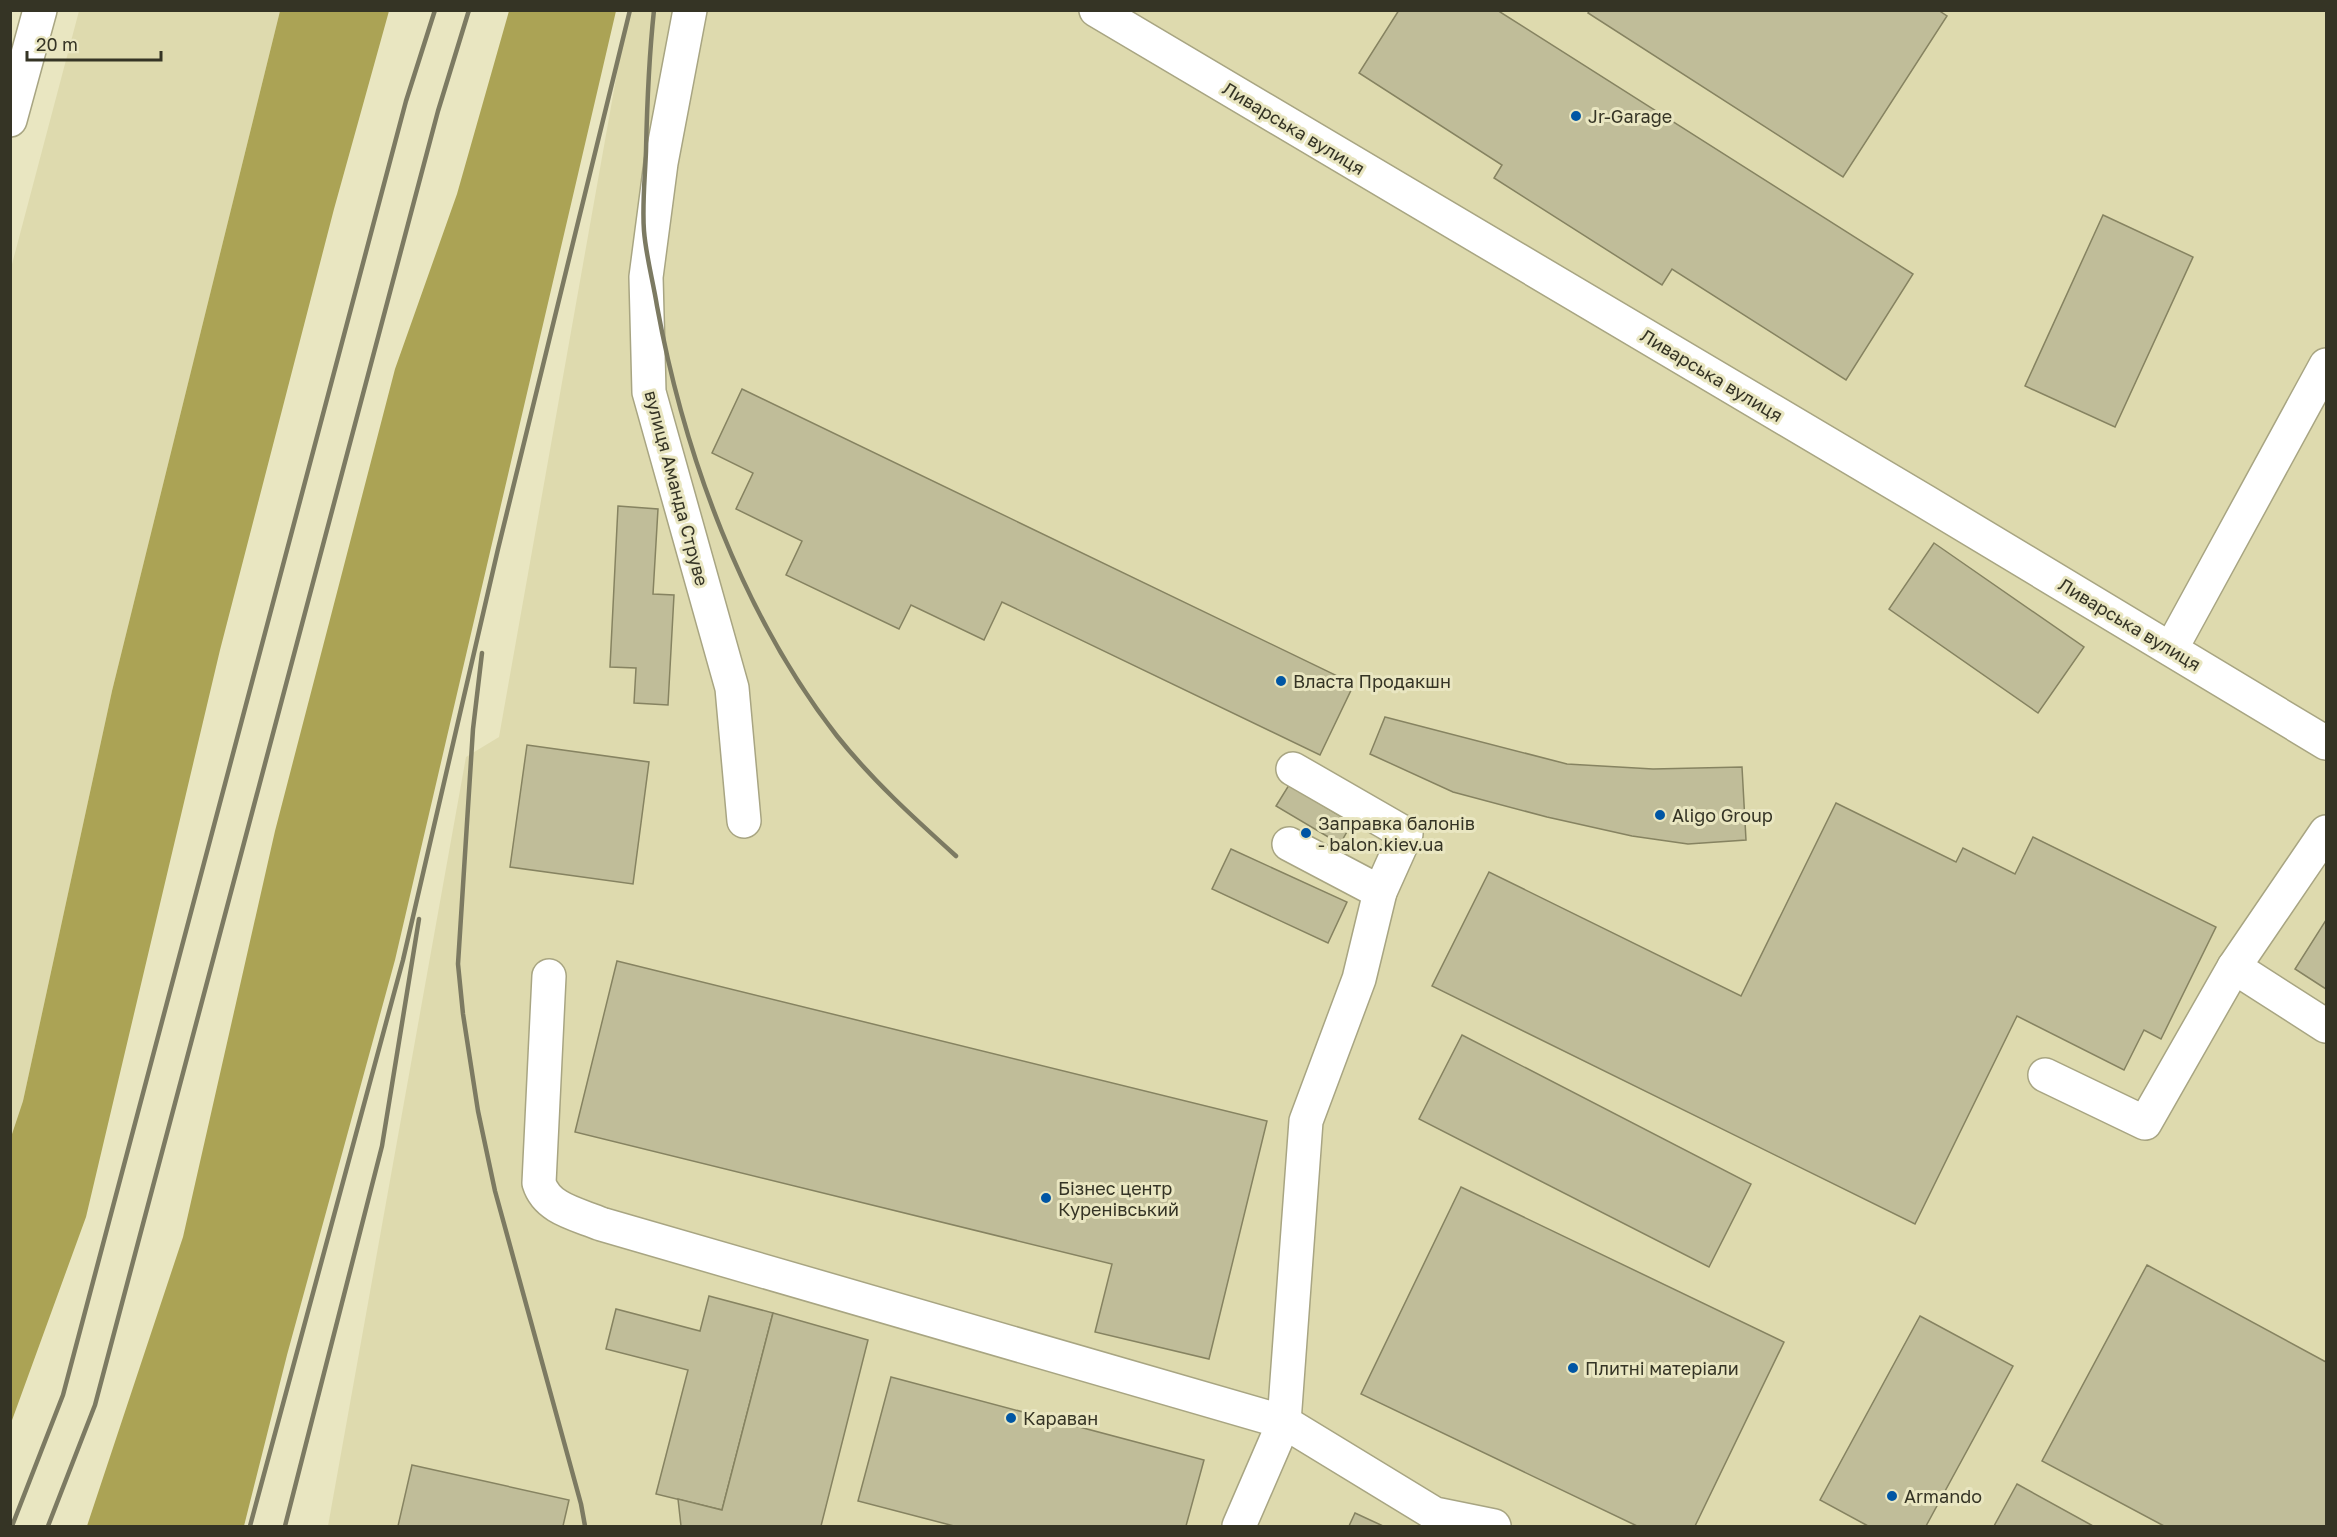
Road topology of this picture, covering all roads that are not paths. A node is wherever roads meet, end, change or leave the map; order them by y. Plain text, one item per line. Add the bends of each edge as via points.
1 (40, 10) edge
2 (690, 10) edge
3 (1096, 10) edge
4 (10, 120) edge
5 (2326, 364) edge
6 (2170, 649) junction
7 (2326, 743) edge
8 (1293, 769) dead end
9 (744, 821) dead end
10 (2326, 832) edge
11 (1289, 844) dead end
12 (1380, 892) junction
13 (2235, 967) junction
14 (549, 976) dead end
15 (2326, 1026) edge
16 (2045, 1075) dead end
17 (1284, 1422) junction
18 (1476, 1525) edge
19 (1239, 1527) edge

1 - 4 street
2 - 9 street, вулиця Аманда Струве via 661,164 646,277 649,392 732,688
3 - 6 street, Ливарська вулиця
5 - 6 street
6 - 7 street, Ливарська вулиця
8 - 12 street via 1406,834
10 - 13 street
11 - 12 street
12 - 17 street via 1359,979 1306,1121
13 - 15 street
13 - 16 street via 2145,1124
14 - 17 street via 539,1183 543,1196 557,1206 601,1224
17 - 18 street via 1435,1514
17 - 19 street

